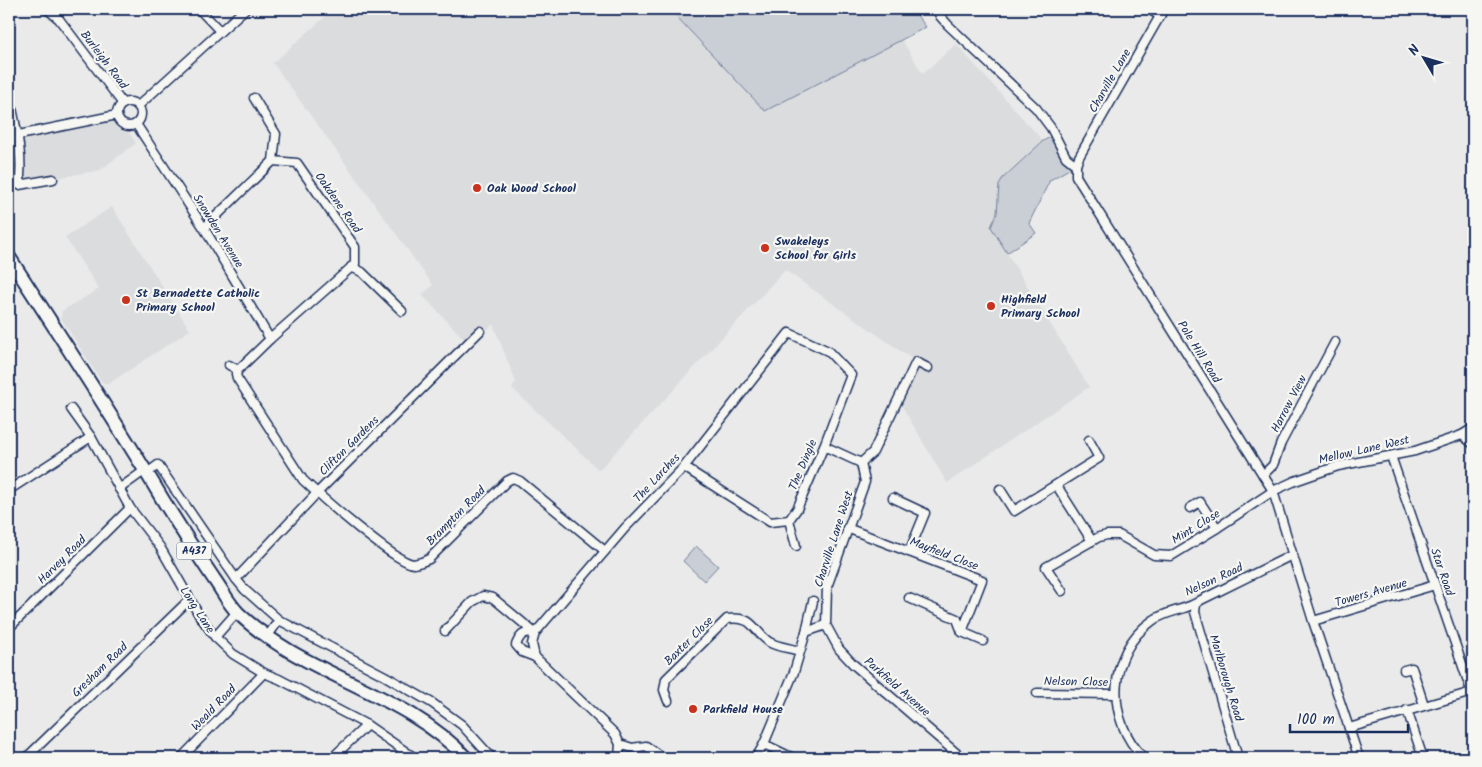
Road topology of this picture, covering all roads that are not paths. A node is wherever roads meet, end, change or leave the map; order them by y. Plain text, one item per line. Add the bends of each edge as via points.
1 (47, 9) edge
2 (199, 9) edge
3 (246, 9) edge
4 (937, 9) edge
5 (1149, 9) edge
6 (1162, 12) edge
7 (220, 31) junction
8 (9, 94) edge
9 (254, 98) dead end
10 (123, 104) junction
11 (138, 106) junction
12 (117, 115) junction
13 (136, 124) junction
14 (18, 136) junction
15 (9, 138) edge
16 (273, 161) junction
17 (1076, 165) junction
18 (53, 178) dead end
19 (204, 228) junction
20 (9, 257) edge
21 (351, 267) junction
22 (402, 311) dead end
23 (480, 331) dead end
24 (789, 333) joint
25 (270, 339) junction
26 (1335, 342) dead end
27 (228, 365) dead end
28 (928, 368) dead end
29 (238, 370) junction
30 (71, 409) dead end
31 (1473, 428) edge
32 (1462, 435) junction
33 (91, 437) junction
34 (1089, 440) dead end
35 (1473, 444) edge
36 (824, 446) junction
37 (1391, 456) junction
38 (862, 463) junction
39 (684, 467) junction
40 (146, 472) junction
41 (1263, 474) junction
42 (1057, 486) junction
43 (118, 489) junction
44 (1000, 489) dead end
45 (9, 490) edge
46 (1273, 491) junction
47 (317, 493) junction
48 (893, 498) dead end
49 (130, 508) junction
50 (1190, 508) dead end
51 (789, 520) junction
52 (847, 528) junction
53 (1217, 528) junction
54 (1092, 541) junction
55 (796, 546) dead end
56 (605, 551) junction
57 (909, 552) junction
58 (1292, 555) junction
59 (236, 579) junction
60 (1435, 586) junction
61 (1062, 591) dead end
62 (190, 598) junction
63 (909, 598) dead end
64 (813, 602) dead end
65 (1196, 604) junction
66 (237, 612) junction
67 (279, 620) junction
68 (1314, 622) junction
69 (826, 625) junction
70 (9, 628) edge
71 (445, 631) dead end
72 (535, 632) junction
73 (806, 632) junction
74 (962, 632) junction
75 (215, 637) junction
76 (268, 637) junction
77 (983, 642) dead end
78 (799, 651) junction
79 (535, 657) junction
80 (1404, 670) dead end
81 (264, 673) junction
82 (1037, 693) dead end
83 (1115, 694) junction
84 (1473, 694) edge
85 (668, 701) dead end
86 (1424, 705) junction
87 (1407, 710) junction
88 (367, 725) junction
89 (1349, 728) junction
90 (620, 744) junction
91 (764, 744) junction
92 (26, 758) edge
93 (182, 758) edge
94 (332, 758) edge
95 (415, 758) edge
96 (466, 758) edge
97 (492, 758) edge
98 (619, 758) edge
99 (663, 758) edge
100 (756, 758) edge
101 (793, 758) edge
102 (962, 758) edge
103 (1144, 758) edge
104 (1238, 758) edge
105 (1360, 758) edge
106 (1424, 758) edge

1 - 10 street, Burleigh Road via 59,19
2 - 7 street
3 - 7 street
4 - 17 street, Pole Hill Road via 948,25 1036,108 1066,157
5 - 6 street
6 - 17 street, Charville Lane
7 - 11 street
8 - 14 street
9 - 16 street via 276,134
10 - 11 street via 130,102
10 - 12 street
11 - 13 street via 141,116
12 - 13 street via 124,125
12 - 14 street
13 - 19 street, Snowden Avenue
14 - 15 street
14 - 18 street via 19,185
16 - 19 street
16 - 21 street, Oakdene Road via 297,164 355,247 355,264
17 - 41 street, Pole Hill Road via 1079,181
19 - 25 street, Snowden Avenue
20 - 40 main road, A437
21 - 22 street via 362,272
21 - 25 street
23 - 47 street, Clifton Gardens
24 - 36 street, The Dingle via 828,352 851,375
24 - 39 street, The Larches
25 - 29 street
26 - 41 street, Harrow View via 1281,443 1273,465
27 - 29 street
28 - 38 street via 916,362 873,452
29 - 47 street via 236,378 303,480
30 - 33 street, Long Lane
31 - 32 street, Mellow Lane West
32 - 35 street
32 - 37 street, Mellow Lane West
33 - 43 street, Long Lane
33 - 45 street
34 - 42 street via 1099,458
36 - 38 street
36 - 51 street, The Dingle via 797,509
37 - 46 street, Mellow Lane West via 1338,466
37 - 60 street, Star Road
38 - 52 street, Charville Lane West via 865,482
39 - 51 street via 770,522
39 - 56 street, The Larches
40 - 43 street
40 - 59 street via 158,465
40 - 66 main road, A437 via 197,556
41 - 46 street, Pole Hill Road
42 - 44 street via 1014,511
42 - 54 street
43 - 49 street, Long Lane
46 - 53 street, Mint Close
46 - 58 street, Pole Hill Road
47 - 56 street, Brampton Road via 400,559 413,564 429,559 513,478
47 - 59 street, Clifton Gardens
48 - 57 street via 926,514
49 - 62 street, Long Lane via 160,547
49 - 70 street, Harvey Road
50 - 53 street via 1200,502
51 - 55 street
52 - 57 street, Mayfield Close
52 - 69 street, Charville Lane West via 827,587
53 - 54 street, Mint Close via 1166,557 1149,553 1119,535 1107,535
54 - 61 street, Mint Close via 1046,567
56 - 72 street, The Larches
57 - 74 street, Mayfield Close via 982,580
58 - 65 street, Nelson Road
58 - 68 street, Pole Hill Road
59 - 67 street
60 - 68 street, Towers Avenue
60 - 84 street, Star Road
62 - 75 street, Long Lane
62 - 92 street, Gresham Road
63 - 74 street via 957,619
64 - 73 street
65 - 83 street, Nelson Road via 1161,615 1138,633 1126,652
65 - 104 street, Marlborough Road via 1194,612
66 - 75 street
66 - 76 main road, A437
67 - 76 street
67 - 97 street via 432,703 462,725
68 - 89 street, Pole Hill Road
69 - 73 street
69 - 102 street, Parkfield Avenue via 853,664
71 - 72 street via 472,602 483,596 493,598
72 - 79 street via 532,644
72 - 79 street, The Larches via 520,636 516,645 522,652
73 - 78 street
74 - 77 street
75 - 81 street, Long Lane via 233,654
76 - 96 main road, A437 via 429,726
78 - 85 street, Baxter Close via 770,643 751,622 740,618 727,619 666,679 664,690
78 - 91 street via 794,672
79 - 90 street, The Larches via 615,734
80 - 86 street via 1412,668
81 - 88 street, Long Lane
81 - 93 street, Weald Road
82 - 83 street, Nelson Close
83 - 103 street, Nelson Road via 1124,731
84 - 86 street
86 - 87 street
87 - 89 street
87 - 106 street
88 - 94 street
88 - 95 street, Long Lane
89 - 105 street, Pole Hill Road
90 - 98 street
90 - 99 street via 632,748 646,746
91 - 100 street
91 - 101 street

